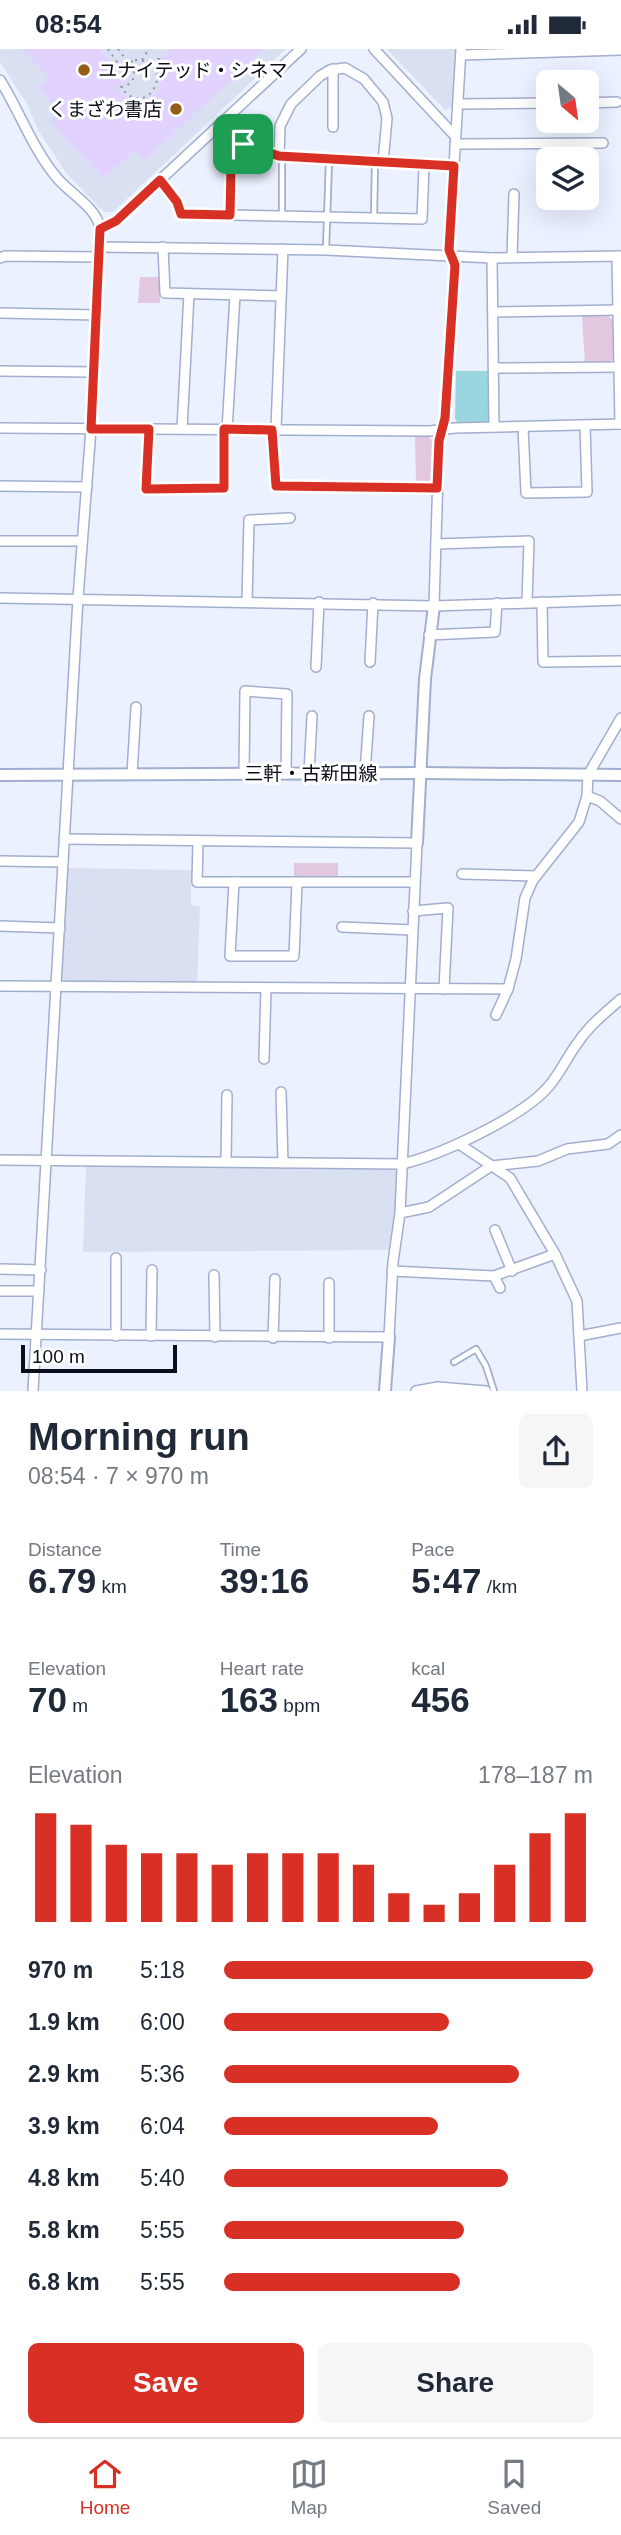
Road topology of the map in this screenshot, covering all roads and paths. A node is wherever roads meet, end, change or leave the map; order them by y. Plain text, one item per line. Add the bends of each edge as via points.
1 (108, 49) edge
2 (118, 49) edge
3 (149, 49) edge
4 (301, 49) edge
5 (374, 49) edge
6 (610, 50) edge
7 (621, 50) edge
8 (461, 52) edge
9 (158, 58) dead end
10 (142, 60) junction
11 (129, 62) junction
12 (161, 62) dead end
13 (120, 65) dead end
14 (333, 69) junction
15 (0, 80) edge
16 (617, 102) dead end
17 (536, 103) edge
18 (599, 103) edge
19 (457, 104) junction
20 (222, 123) junction
21 (333, 127) dead end
22 (455, 140) junction
23 (603, 143) dead end
24 (243, 144) junction
25 (281, 156) junction
26 (329, 159) junction
27 (379, 163) junction
28 (424, 166) junction
29 (454, 166) junction
30 (160, 180) junction
31 (514, 194) dead end
32 (230, 215) junction
33 (282, 216) junction
34 (327, 217) junction
35 (374, 218) junction
36 (100, 229) junction
37 (163, 247) junction
38 (283, 249) junction
39 (326, 250) junction
40 (98, 252) junction
41 (450, 255) junction
42 (619, 256) edge
43 (512, 257) junction
44 (0, 258) edge
45 (492, 258) junction
46 (189, 294) junction
47 (234, 295) junction
48 (282, 296) junction
49 (620, 310) edge
50 (493, 312) junction
51 (0, 313) edge
52 (97, 315) junction
53 (620, 367) edge
54 (495, 368) junction
55 (0, 371) edge
56 (94, 372) junction
57 (620, 424) edge
58 (495, 426) junction
59 (585, 426) junction
60 (523, 427) junction
61 (0, 428) edge
62 (91, 429) junction
63 (149, 429) junction
64 (182, 429) junction
65 (442, 429) junction
66 (226, 430) junction
67 (274, 430) junction
68 (0, 486) edge
69 (87, 487) junction
70 (437, 488) junction
71 (290, 518) dead end
72 (0, 541) edge
73 (82, 541) junction
74 (436, 544) junction
75 (0, 598) edge
76 (78, 598) junction
77 (621, 600) edge
78 (247, 601) junction
79 (542, 601) junction
80 (319, 602) junction
81 (527, 602) junction
82 (373, 603) junction
83 (497, 603) junction
84 (434, 606) junction
85 (429, 635) junction
86 (621, 661) edge
87 (370, 662) dead end
88 (316, 667) dead end
89 (136, 707) dead end
90 (312, 716) dead end
91 (369, 716) dead end
92 (621, 718) edge
93 (309, 773) junction
94 (365, 773) junction
95 (422, 773) junction
96 (68, 774) junction
97 (132, 774) junction
98 (244, 774) junction
99 (286, 774) junction
100 (0, 775) edge
101 (588, 775) junction
102 (621, 775) edge
103 (587, 796) junction
104 (621, 820) edge
105 (64, 839) junction
106 (198, 841) junction
107 (417, 843) junction
108 (0, 861) edge
109 (63, 862) junction
110 (462, 874) dead end
111 (536, 876) junction
112 (234, 882) junction
113 (414, 882) junction
114 (297, 883) junction
115 (413, 911) junction
116 (0, 926) edge
117 (342, 927) dead end
118 (60, 928) junction
119 (412, 930) junction
120 (0, 986) edge
121 (57, 987) junction
122 (266, 988) junction
123 (444, 989) junction
124 (508, 989) junction
125 (411, 990) junction
126 (621, 999) edge
127 (496, 1015) dead end
128 (264, 1059) dead end
129 (282, 1092) dead end
130 (227, 1095) dead end
131 (621, 1135) edge
132 (459, 1144) junction
133 (0, 1160) edge
134 (47, 1160) junction
135 (226, 1162) junction
136 (283, 1163) junction
137 (402, 1164) junction
138 (491, 1165) junction
139 (400, 1213) junction
140 (495, 1230) dead end
141 (555, 1254) junction
142 (116, 1258) dead end
143 (0, 1269) edge
144 (41, 1270) junction
145 (152, 1270) dead end
146 (392, 1271) junction
147 (512, 1271) junction
148 (214, 1275) dead end
149 (494, 1276) junction
150 (275, 1279) dead end
151 (329, 1283) dead end
152 (500, 1288) dead end
153 (0, 1291) edge
154 (39, 1291) junction
155 (621, 1328) edge
156 (0, 1334) edge
157 (37, 1335) junction
158 (116, 1335) junction
159 (152, 1336) junction
160 (579, 1336) junction
161 (215, 1337) junction
162 (273, 1338) junction
163 (329, 1338) junction
164 (389, 1338) junction
165 (454, 1362) dead end
166 (33, 1391) edge
167 (385, 1391) edge
168 (416, 1391) edge
169 (486, 1391) edge
170 (494, 1391) edge
171 (582, 1391) edge

1 - 13 path
2 - 11 path
3 - 10 path
4 - 20 street
5 - 22 street
6 - 7 street
6 - 8 street
8 - 19 street
9 - 12 path
10 - 11 path
10 - 11 path via 153,67 158,78 155,89 140,98 129,96 121,87 134,78
14 - 21 street
14 - 25 street via 286,110 280,126
14 - 27 street via 355,72 383,102 387,118
15 - 36 street via 57,178 96,217
16 - 18 street
17 - 19 street
19 - 22 street
20 - 24 street
20 - 30 street
22 - 23 street
22 - 29 street
24 - 25 street
24 - 32 street via 231,169
25 - 26 street
25 - 33 lane
26 - 27 street
26 - 34 lane
27 - 28 street
27 - 35 lane
28 - 29 street
28 - 35 street via 422,219
29 - 41 street
30 - 32 street via 181,214
30 - 36 street via 116,221
31 - 43 street
32 - 33 street
33 - 34 street
34 - 35 street
34 - 39 lane
36 - 40 street
37 - 38 street
37 - 40 street
37 - 46 street via 165,293
38 - 39 street
38 - 48 street
39 - 41 street
40 - 44 street
40 - 52 street
41 - 45 street
41 - 65 street via 455,265
42 - 43 street
42 - 49 street
43 - 45 street
45 - 50 street
46 - 47 street
46 - 64 street
47 - 48 street
47 - 66 street
48 - 67 street
49 - 50 street
49 - 53 street
50 - 54 street
51 - 52 street
52 - 56 street
53 - 54 street
53 - 57 street
54 - 58 street
55 - 56 street
56 - 62 street
57 - 59 street
58 - 60 street
58 - 65 street
59 - 60 street
59 - 60 street via 587,492 526,493
61 - 62 street
62 - 63 street
62 - 69 street
63 - 64 street
63 - 66 street via 146,489 224,488
64 - 66 street
65 - 67 street
65 - 70 street
66 - 67 street
67 - 70 street via 276,486
68 - 69 street
69 - 73 street
70 - 74 street
71 - 78 street via 249,520
72 - 73 street
73 - 76 street
74 - 81 street via 529,541
74 - 84 street
75 - 76 street
76 - 78 street
76 - 96 street
77 - 79 street
78 - 80 street
79 - 81 street
79 - 86 street via 543,662
80 - 82 street
80 - 88 street
81 - 83 street
82 - 84 street
82 - 87 street
83 - 84 street
83 - 85 street via 495,632
84 - 85 street
85 - 95 street
89 - 97 street
90 - 93 street
91 - 94 street
92 - 101 street
93 - 94 street, 三軒・古新田線
93 - 99 street, 三軒・古新田線
94 - 95 street, 三軒・古新田線
95 - 101 street, 三軒・古新田線
95 - 107 street
96 - 97 street, 三軒・古新田線
96 - 100 street, 三軒・古新田線
96 - 105 street
97 - 98 street, 三軒・古新田線
98 - 99 street, 三軒・古新田線
98 - 99 street via 245,691 287,694
101 - 102 street, 三軒・古新田線
101 - 103 street
103 - 104 street
103 - 111 street via 579,821
105 - 106 street
105 - 109 street
106 - 107 street
106 - 112 street via 197,882
107 - 113 street
108 - 109 street
109 - 118 street
110 - 111 street
111 - 124 street via 525,898
112 - 114 street
112 - 114 street via 230,956 294,956
113 - 114 street
113 - 115 street
115 - 119 street
115 - 123 street via 448,908
116 - 118 street
117 - 119 street
118 - 121 street
119 - 125 street
120 - 121 street
121 - 122 street
121 - 134 street
122 - 125 street
122 - 128 street
123 - 124 street
123 - 125 street
124 - 127 street
125 - 137 street
126 - 132 street via 580,1039 538,1097
129 - 136 street
130 - 135 street
131 - 138 street via 608,1144 567,1149 538,1161
132 - 137 street
132 - 138 street
133 - 134 street
134 - 135 street
134 - 144 street
135 - 136 street
136 - 137 street
137 - 139 street
138 - 139 street via 429,1207
138 - 141 street via 510,1178
139 - 146 street
140 - 147 street
141 - 147 street
141 - 160 street via 577,1301
142 - 158 street
143 - 144 street
144 - 154 street
145 - 159 street
146 - 149 street
146 - 164 street
147 - 149 street
148 - 161 street
149 - 152 street
150 - 162 street
151 - 163 street
153 - 154 street
154 - 157 street
155 - 160 street
156 - 157 street
157 - 158 street
157 - 166 street
158 - 159 street
159 - 161 street
160 - 171 street
161 - 162 street
162 - 163 street
163 - 164 street
164 - 167 street
165 - 170 lane via 476,1349
168 - 169 street via 438,1387

